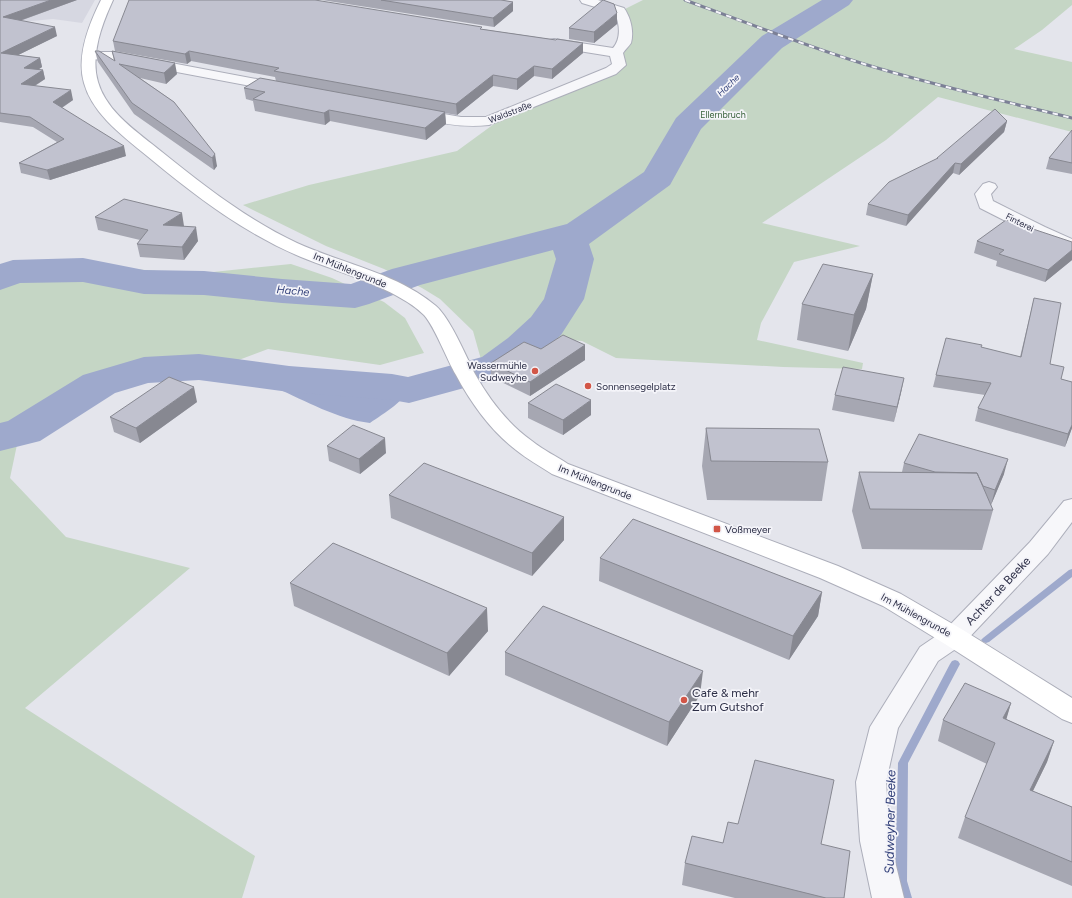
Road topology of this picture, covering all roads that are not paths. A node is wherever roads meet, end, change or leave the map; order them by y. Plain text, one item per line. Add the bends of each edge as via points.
1 (107, 0) edge
2 (586, 0) edge
3 (543, 41) edge
4 (616, 53) junction
5 (90, 56) junction
6 (300, 91) edge
7 (401, 110) edge
8 (989, 188) dead end
9 (1072, 245) edge
10 (1072, 506) edge
11 (954, 637) junction
12 (1072, 712) edge
13 (888, 898) edge

1 - 5 main road, Im Mühlengrunde via 94,32
2 - 4 street, Waldstraße via 620,11 625,22 624,43
3 - 4 street
4 - 7 street, Waldstraße via 619,65 611,71 489,121 464,122
5 - 6 street via 113,56
5 - 11 main road, Im Mühlengrunde via 91,82 104,107 127,131 200,191 245,221 290,246 373,278 403,292 430,311 493,416 522,445 560,469 829,572 892,600
8 - 9 street, Finterei via 983,194 986,204
10 - 11 street, Achter de Beeke via 1039,548
11 - 12 main road, Im Mühlengrunde
11 - 13 street, Achter de Beeke via 929,654 884,727 871,782 875,841

